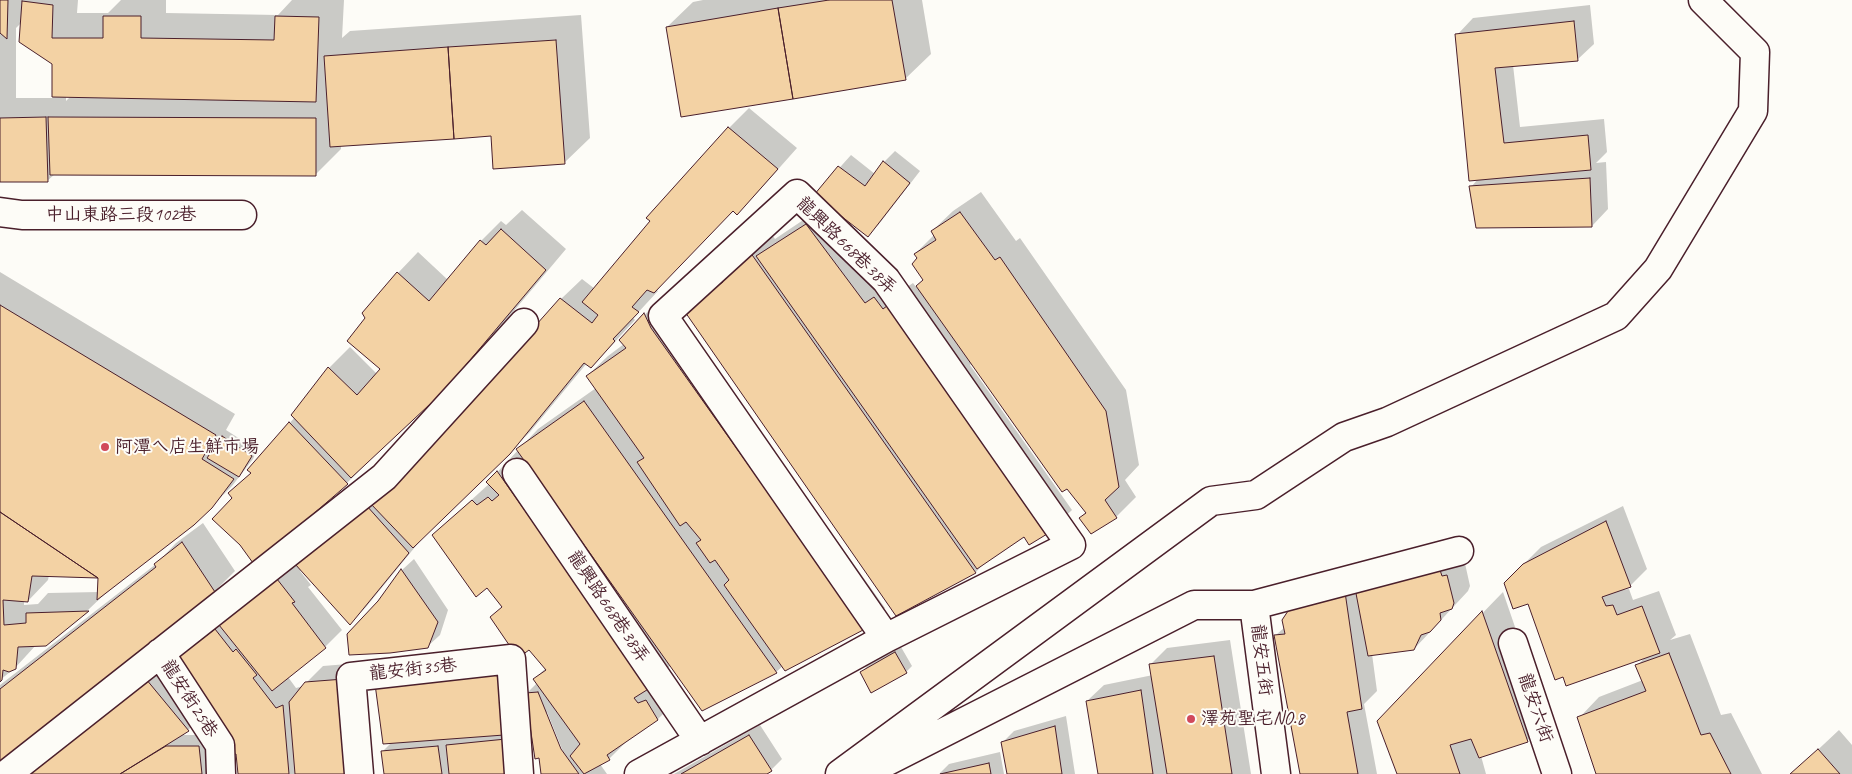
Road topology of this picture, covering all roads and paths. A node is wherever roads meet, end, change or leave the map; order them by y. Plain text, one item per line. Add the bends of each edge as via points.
1 (1703, 0) edge
2 (0, 212) edge
3 (242, 215) dead end
4 (524, 323) dead end
5 (516, 473) dead end
6 (1459, 551) dead end
7 (1254, 604) junction
8 (886, 638) junction
9 (1513, 643) dead end
10 (160, 654) junction
11 (700, 741) junction
12 (7, 774) edge
13 (221, 774) edge
14 (359, 774) edge
15 (519, 774) edge
16 (639, 774) edge
17 (840, 774) edge
18 (862, 774) edge
19 (1276, 774) edge
20 (1557, 774) edge

1 - 17 street via 1755,52 1753,111 1658,269 1616,316 1387,422 1344,437 1256,495 1210,501
2 - 3 street, 中山東路三段102巷 via 22,215
4 - 10 street via 384,477
5 - 11 street, 龍興路668巷38弄
6 - 7 street
7 - 18 street via 1194,605
7 - 19 street, 龍安五街
8 - 8 street, 龍興路668巷38弄 via 1071,545 886,280 796,194 663,316
8 - 11 street, 龍興路668巷38弄
9 - 20 street, 龍安六街
10 - 12 street
10 - 13 street, 龍安街25巷 via 220,745
11 - 16 street, 龍興路668巷38弄
14 - 15 street, 龍安街35巷 via 351,677 510,660

